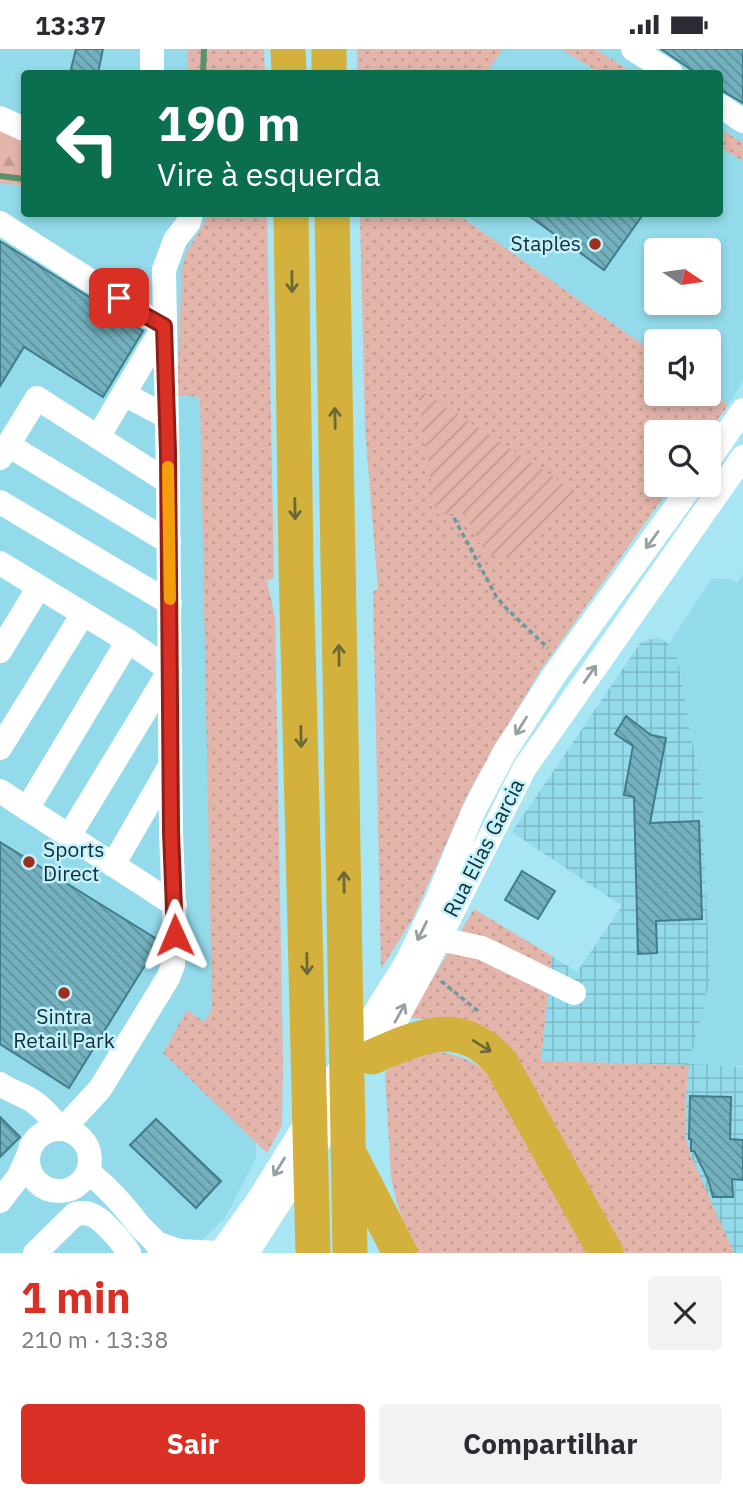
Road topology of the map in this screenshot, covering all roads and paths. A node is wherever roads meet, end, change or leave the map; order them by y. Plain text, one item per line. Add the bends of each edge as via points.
1 (152, 49) edge
2 (288, 49) edge
3 (329, 49) edge
4 (634, 49) edge
5 (152, 70) edge
6 (289, 70) edge
7 (329, 70) edge
8 (666, 70) edge
9 (723, 108) edge
10 (0, 118) edge
11 (743, 121) edge
12 (21, 128) edge
13 (190, 217) edge
14 (291, 217) edge
15 (332, 217) edge
16 (0, 223) edge
17 (164, 326) junction
18 (124, 394) junction
19 (743, 410) edge
20 (167, 417) junction
21 (99, 437) junction
22 (721, 442) edge
23 (4, 451) edge
24 (740, 461) edge
25 (168, 482) junction
26 (682, 497) edge
27 (0, 502) edge
28 (454, 518) dead end
29 (169, 542) junction
30 (0, 563) edge
31 (39, 587) junction
32 (170, 603) junction
33 (83, 614) junction
34 (128, 641) junction
35 (0, 651) edge
36 (553, 652) dead end
37 (170, 670) junction
38 (0, 748) edge
39 (171, 766) junction
40 (0, 791) edge
41 (27, 809) junction
42 (69, 836) junction
43 (113, 865) junction
44 (175, 905) junction
45 (439, 939) junction
46 (574, 993) dead end
47 (372, 1057) junction
48 (5, 1087) edge
49 (71, 1134) junction
50 (348, 1147) junction
51 (29, 1152) junction
52 (82, 1180) junction
53 (47, 1190) junction
54 (2, 1199) edge
55 (156, 1250) edge
56 (35, 1253) edge
57 (129, 1253) edge
58 (219, 1253) edge
59 (247, 1253) edge
60 (313, 1253) edge
61 (349, 1253) edge
62 (400, 1253) edge
63 (606, 1253) edge

1 - 5 street
2 - 6 highway
3 - 7 highway
4 - 8 street
9 - 11 street
10 - 12 street
13 - 17 street via 164,270
14 -> 60 highway
50 -> 15 highway
16 - 17 street
17 - 18 street
17 - 20 street
18 - 20 street
18 - 21 street
19 - 22 street
20 - 25 street
21 - 23 street via 37,398
21 - 25 street
23 - 29 street
45 -> 24 street, Rua Elias Garcia via 524,769
25 - 29 street
26 -> 58 street, Rua Elias Garcia via 504,753 408,960 257,1202
27 - 32 street
28 - 36 path via 496,596
29 - 32 street
30 - 31 street
31 - 33 street
31 - 35 street
32 - 37 street
33 - 34 street
33 - 38 street
34 - 37 street
34 - 41 street
37 - 39 street
37 - 42 street
39 - 43 street
39 - 44 street
40 - 41 street
41 - 42 street
42 - 43 street
43 - 44 street
44 - 49 street via 175,949 168,978 100,1089 73,1118
45 - 46 street via 482,948
47 -> 45 street, Rua Elias Garcia
47 - 59 street, Rua Elias Garcia
47 -> 63 highway via 410,1040 438,1034 459,1035 490,1050
48 - 49 street via 32,1100
48 - 51 street via 29,1118
49 - 51 street via 51,1129 35,1140
49 - 52 street via 89,1152
50 - 61 highway
50 - 62 highway
51 - 53 street via 30,1173
51 - 54 street
52 - 53 street via 67,1191
52 - 55 street via 124,1205
53 - 54 street via 26,1190
55 - 58 street
56 - 57 street via 75,1214 88,1213

